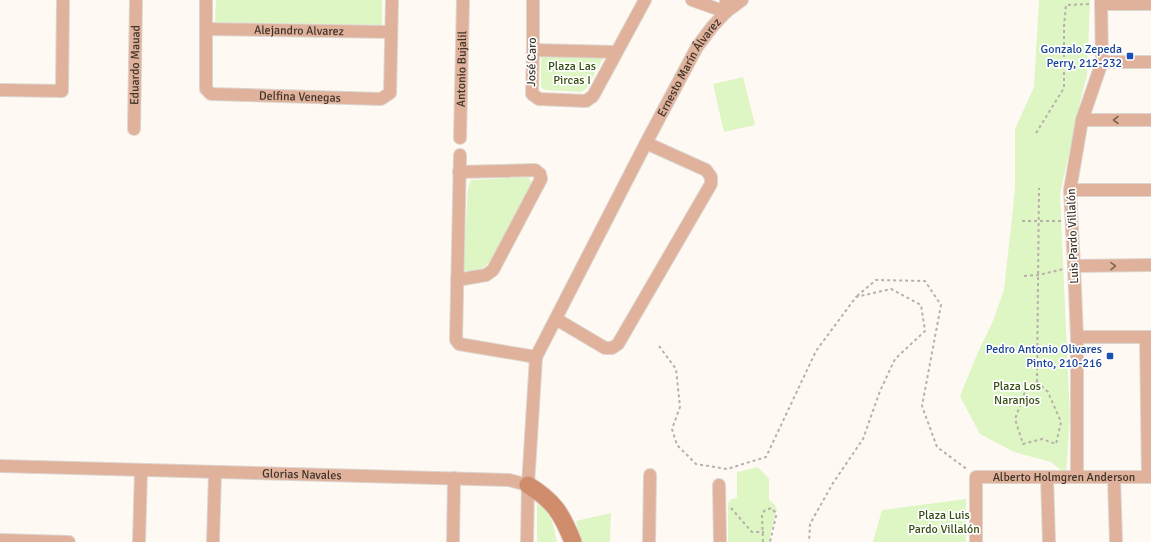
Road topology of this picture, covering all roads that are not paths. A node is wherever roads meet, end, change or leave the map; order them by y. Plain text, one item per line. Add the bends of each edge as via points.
1 (64, 0) edge
2 (136, 0) edge
3 (206, 0) edge
4 (392, 0) edge
5 (463, 0) edge
6 (533, 0) edge
7 (645, 0) edge
8 (692, 0) edge
9 (742, 0) edge
10 (1101, 2) edge
11 (1151, 4) edge
12 (726, 6) edge
13 (206, 29) junction
14 (391, 32) junction
15 (533, 50) junction
16 (616, 52) junction
17 (1102, 62) junction
18 (1151, 62) edge
19 (0, 90) edge
20 (1082, 120) junction
21 (1151, 120) edge
22 (134, 129) dead end
23 (460, 138) dead end
24 (646, 144) junction
25 (460, 155) dead end
26 (459, 172) junction
27 (1070, 190) junction
28 (1151, 190) edge
29 (1151, 265) edge
30 (1074, 266) junction
31 (457, 280) junction
32 (556, 319) junction
33 (1077, 337) junction
34 (1149, 337) edge
35 (536, 357) junction
36 (1149, 406) edge
37 (0, 466) edge
38 (141, 470) junction
39 (214, 472) junction
40 (650, 475) dead end
41 (1047, 477) junction
42 (1077, 477) junction
43 (1114, 477) junction
44 (1149, 477) edge
45 (454, 478) junction
46 (528, 484) junction
47 (719, 490) road end
48 (0, 540) edge
49 (64, 542) edge
50 (69, 542) edge
51 (139, 542) edge
52 (213, 542) edge
53 (453, 542) edge
54 (527, 542) edge
55 (573, 542) edge
56 (649, 542) edge
57 (720, 542) edge
58 (976, 542) edge
59 (1049, 542) edge
60 (1116, 542) edge

1 - 19 street via 62,91
2 - 22 street, Eduardo Mauad
3 - 13 street, Delfina Venegas
4 - 14 street, Delfina Venegas
5 - 23 street, Antonio Bujalil
6 - 15 street, José Caro
7 - 16 street, José Caro
8 - 12 street
9 - 12 street, Ernesto Marín Álvarez
10 - 11 street
10 - 17 street, Luis Pardo Villalón
12 - 24 street, Ernesto Marín Álvarez via 697,47
13 - 14 street, Alejandro Alvarez
13 - 14 street, Delfina Venegas via 206,89 211,94 381,99 390,93
15 - 16 street
15 - 16 street, José Caro via 532,94 539,99 586,101 593,96
17 - 18 street
17 - 20 street, Luis Pardo Villalón
21 -> 20 street
20 - 27 street, Luis Pardo Villalón
24 - 32 street, Ernesto Marín Álvarez
24 - 32 street via 706,170 711,184 618,344 612,348 605,348
25 - 26 street
26 - 31 street
26 - 31 street via 535,170 541,179 493,270 486,275
27 - 28 street
27 - 30 street, Luis Pardo Villalón
30 -> 29 street
30 - 33 street, Luis Pardo Villalón
31 - 35 street via 456,340 459,344
32 - 35 street, Ernesto Marín Álvarez
33 - 34 street
33 - 42 street, Luis Pardo Villalón
34 - 36 street
35 - 46 street
36 - 44 street
37 - 38 street, Glorias Navales
38 - 39 street, Glorias Navales
38 - 51 street
39 - 45 street, Glorias Navales
39 - 52 street
40 - 56 street
41 - 42 street, Alberto Holmgren Anderson
41 - 58 street, Alberto Holmgren Anderson via 976,477
41 - 59 street
42 - 43 street, Alberto Holmgren Anderson
43 - 44 street, Alberto Holmgren Anderson
43 - 60 street
45 - 46 street, Glorias Navales via 509,480
45 - 53 street
46 - 54 street
46 - 55 street, Glorias Navales via 543,494 558,511
47 - 57 street
48 - 49 street
49 - 50 street

